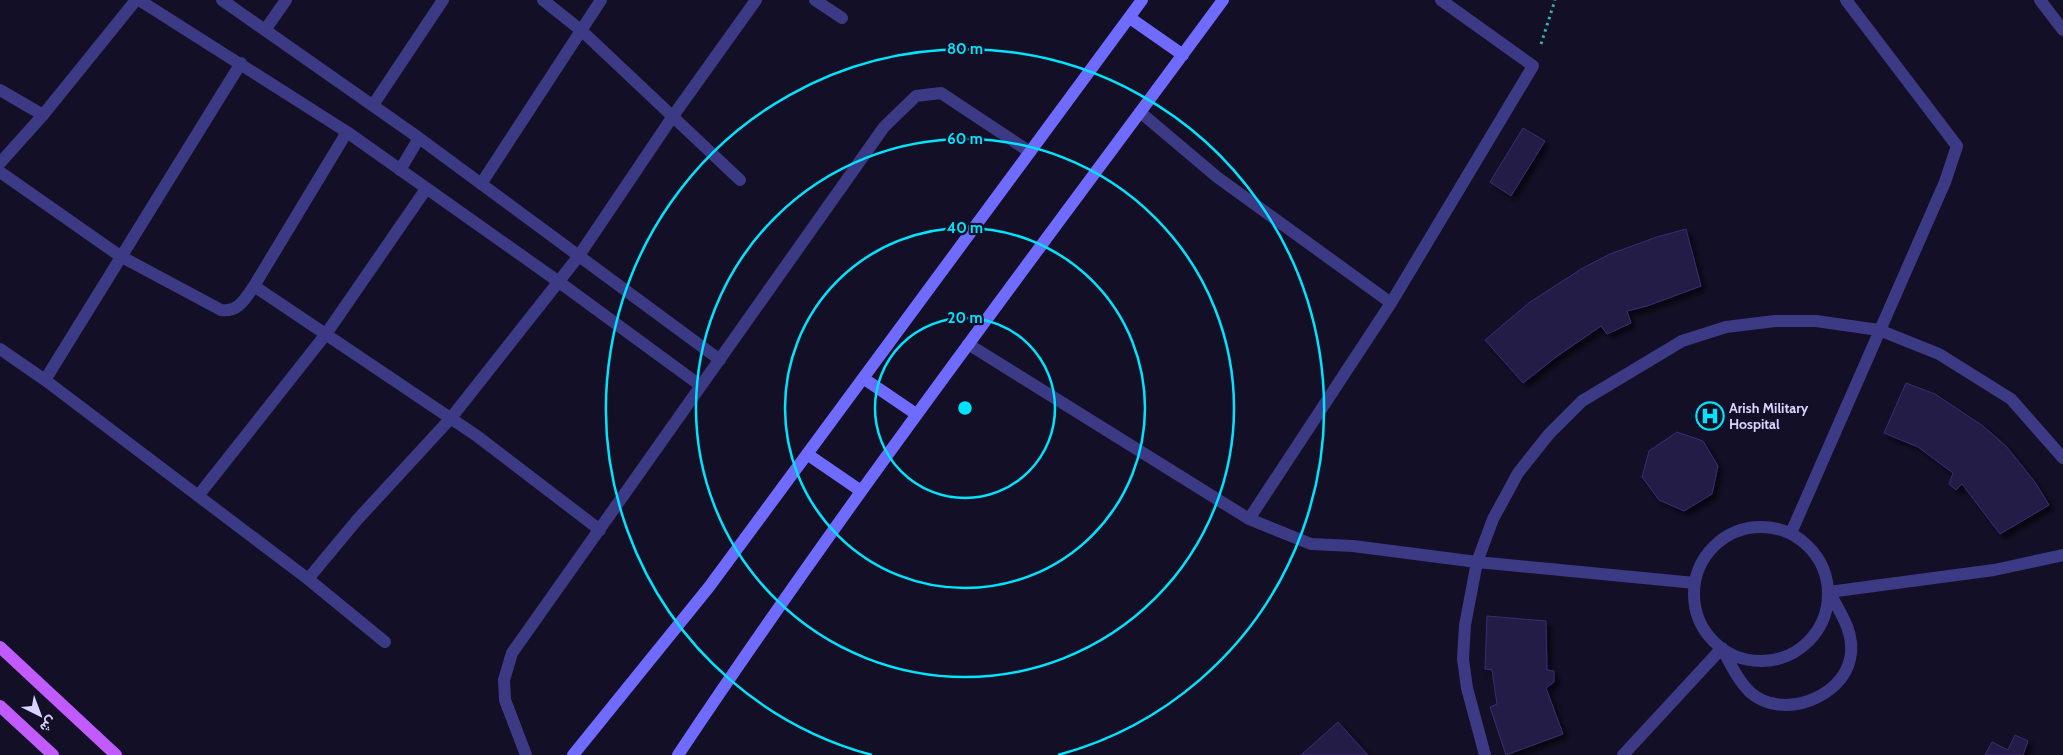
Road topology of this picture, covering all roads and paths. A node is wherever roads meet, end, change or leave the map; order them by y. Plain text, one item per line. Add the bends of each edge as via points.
1 (137, 0) edge
2 (222, 0) edge
3 (286, 0) edge
4 (442, 0) edge
5 (543, 0) edge
6 (601, 0) edge
7 (756, 0) edge
8 (815, 0) edge
9 (1142, 0) edge
10 (1223, 0) edge
11 (1441, 0) edge
12 (1555, 0) edge
13 (1846, 0) edge
14 (2040, 0) edge
15 (842, 18) dead end
16 (1130, 18) junction
17 (266, 30) junction
18 (2063, 30) edge
19 (582, 31) junction
20 (1183, 55) junction
21 (241, 63) junction
22 (1533, 66) junction
23 (0, 90) edge
24 (373, 105) junction
25 (1140, 112) junction
26 (43, 115) junction
27 (673, 116) junction
28 (347, 132) junction
29 (419, 138) junction
30 (1030, 152) junction
31 (0, 163) edge
32 (400, 170) junction
33 (0, 172) edge
34 (740, 180) dead end
35 (481, 184) junction
36 (426, 189) junction
37 (120, 256) junction
38 (578, 257) junction
39 (559, 282) junction
40 (254, 286) junction
41 (1391, 302) junction
42 (1880, 330) junction
43 (326, 334) junction
44 (968, 344) junction
45 (0, 349) edge
46 (720, 360) junction
47 (863, 378) junction
48 (45, 380) junction
49 (701, 386) junction
50 (916, 414) junction
51 (450, 418) junction
52 (807, 454) junction
53 (2063, 458) edge
54 (861, 491) junction
55 (198, 496) junction
56 (1249, 519) junction
57 (600, 530) junction
58 (1791, 533) junction
59 (2063, 555) edge
60 (1477, 562) junction
61 (308, 579) junction
62 (1695, 583) junction
63 (1829, 592) junction
64 (385, 642) dead end
65 (0, 647) edge
66 (1722, 648) junction
67 (0, 706) edge
68 (53, 755) edge
69 (116, 755) edge
70 (526, 755) edge
71 (573, 755) edge
72 (678, 755) edge
73 (1485, 755) edge
74 (1623, 755) edge

1 - 21 street
1 - 26 street
2 - 17 street
3 - 17 street
4 - 24 street
5 - 19 street
6 - 19 street
7 - 27 street
8 - 15 street
9 - 16 main road
10 - 20 main road
11 - 22 street
12 - 22 path
13 - 42 street via 1957,146 1945,182
14 - 18 street
16 - 20 main road
16 - 30 main road
17 - 24 street
19 - 27 street
19 - 35 street
20 - 25 main road
21 - 28 street
21 - 37 street
22 - 41 street
23 - 26 street
24 - 29 street
25 - 41 street via 1217,177
25 - 44 main road
26 - 31 street
27 - 34 street
27 - 38 street
28 - 32 street
28 - 40 street
29 - 32 street
29 - 35 street
30 - 46 street via 941,93 916,96 884,127
30 - 47 main road
32 - 36 street
33 - 37 street
35 - 38 street
36 - 39 street
36 - 43 street
37 - 40 street via 221,310 237,309
37 - 48 street
38 - 39 street
38 - 46 street
39 - 49 street
39 - 51 street
40 - 43 street
41 - 56 street
42 - 53 street via 1939,354 2012,399
42 - 58 street
42 - 60 street via 1816,321 1775,321 1726,327 1682,342 1641,365 1582,401 1550,434 1518,473 1493,519
43 - 51 street
43 - 55 street
44 - 50 main road
44 - 56 street
45 - 48 street
46 - 49 street
47 - 50 main road
47 - 52 main road
48 - 55 street
49 - 57 street
50 - 54 main road
51 - 57 street
51 - 61 street
52 - 54 main road
52 - 71 main road via 709,587
54 - 72 main road
55 - 61 street
56 - 60 street via 1311,544 1353,546
57 - 70 street via 512,653 504,680 505,700
58 - 62 street via 1771,527 1731,534 1714,547
58 - 63 street via 1818,558
59 - 63 street via 1994,570
60 - 62 street
60 - 73 street via 1465,625 1463,659 1467,688
61 - 64 street
62 - 66 street via 1699,620 1708,635
63 - 66 street via 1826,612 1816,632 1802,647 1783,657 1762,661 1741,658
63 - 66 street via 1846,624 1851,642 1850,660 1829,690 1812,700 1791,705 1768,702 1751,693
65 - 69 main road
66 - 74 street
67 - 68 main road

